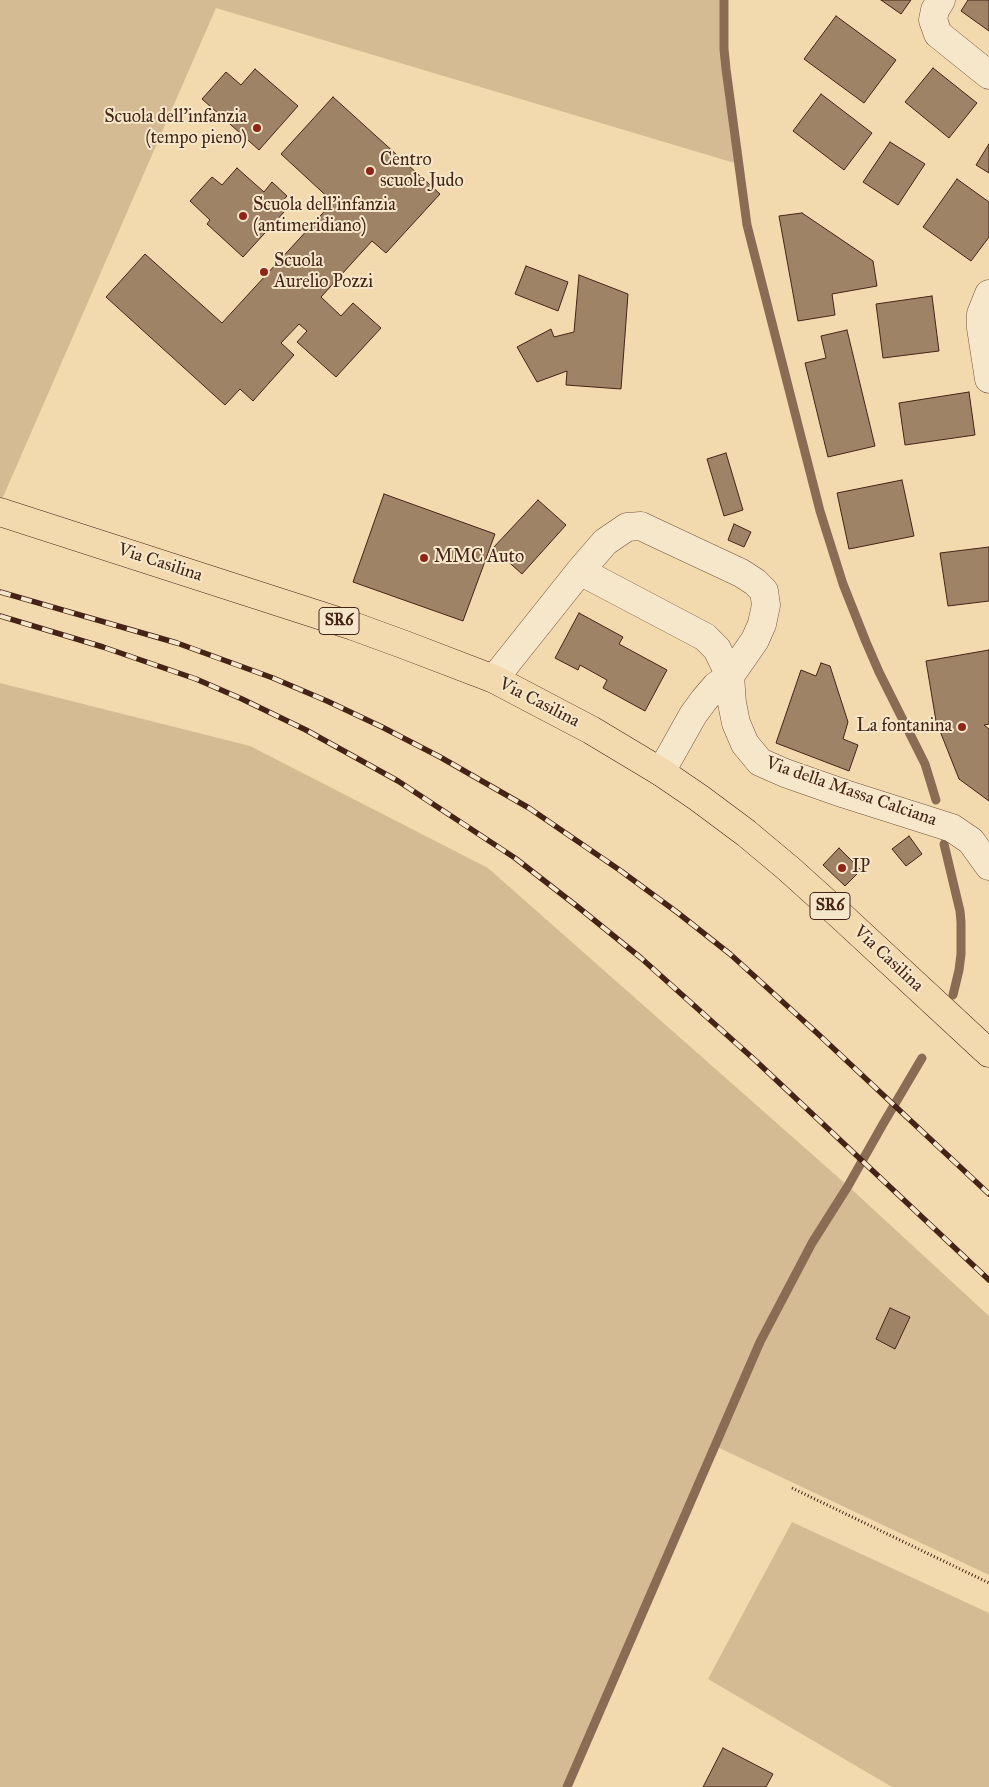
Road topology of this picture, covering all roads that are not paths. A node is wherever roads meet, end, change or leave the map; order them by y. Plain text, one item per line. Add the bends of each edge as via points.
1 (937, 10) edge
2 (989, 75) edge
3 (989, 294) edge
4 (989, 379) edge
5 (0, 512) edge
6 (580, 571) junction
7 (730, 676) junction
8 (494, 679) junction
9 (661, 772) junction
10 (989, 866) edge
11 (989, 1053) edge

1 - 2 street via 935,29
3 - 4 street via 981,314
5 - 8 main road, Via Casilina / SR6 via 353,626
6 - 7 street via 705,636 717,649
6 - 7 street via 617,533 627,527 641,526 755,582 764,591 766,611 755,640
6 - 8 street
7 - 9 street via 716,686 698,707
7 - 10 street, Via della Massa Calciana via 736,723 745,744 760,762 836,791 952,828 971,841
8 - 9 main road, Via Casilina / SR6 via 591,730
9 - 11 main road, Via Casilina / SR6 via 789,868

